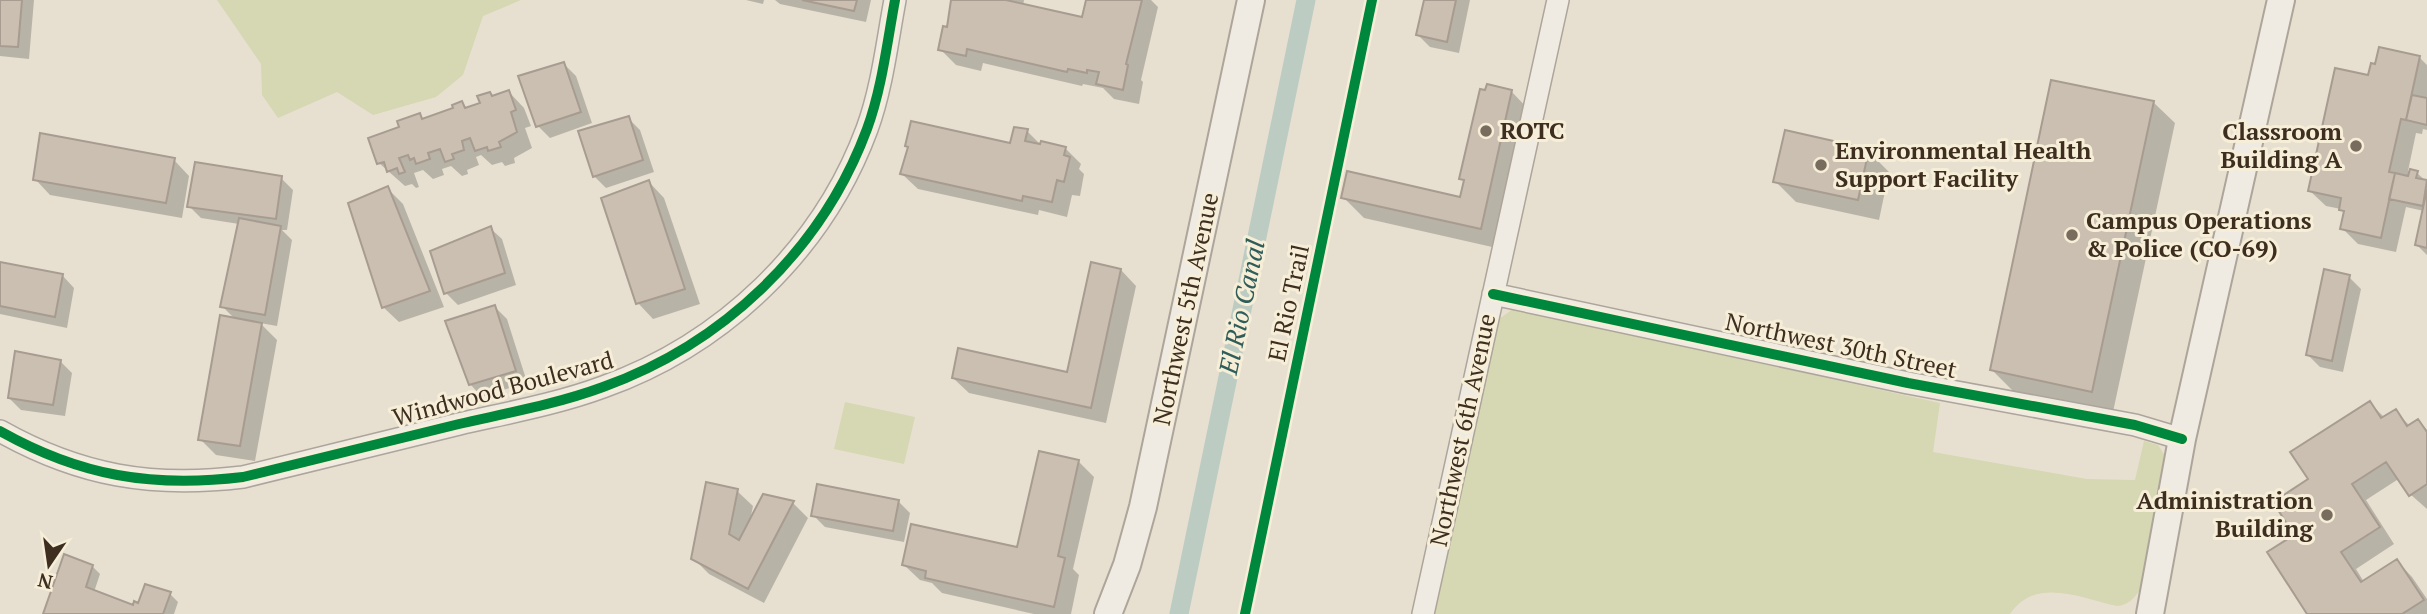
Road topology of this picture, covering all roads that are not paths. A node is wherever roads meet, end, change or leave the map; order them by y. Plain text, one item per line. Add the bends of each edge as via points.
1 (895, 0) edge
2 (1251, 0) edge
3 (1558, 0) edge
4 (2281, 0) edge
5 (1493, 294) junction
6 (0, 431) edge
7 (2182, 439) junction
8 (1108, 614) edge
9 (1423, 614) edge
10 (2150, 614) edge

1 - 6 street, Windwood Boulevard via 880,88 866,130 821,217 774,277 742,307 670,358 631,377 532,407 243,477 204,482 144,480 83,468
2 - 8 street, Northwest 5th Avenue via 1148,485 1127,565
3 - 5 street, Northwest 6th Avenue
4 - 7 street
5 - 7 street, Northwest 30th Street via 1898,381 2135,425
5 - 9 street, Northwest 6th Avenue
7 - 10 street

